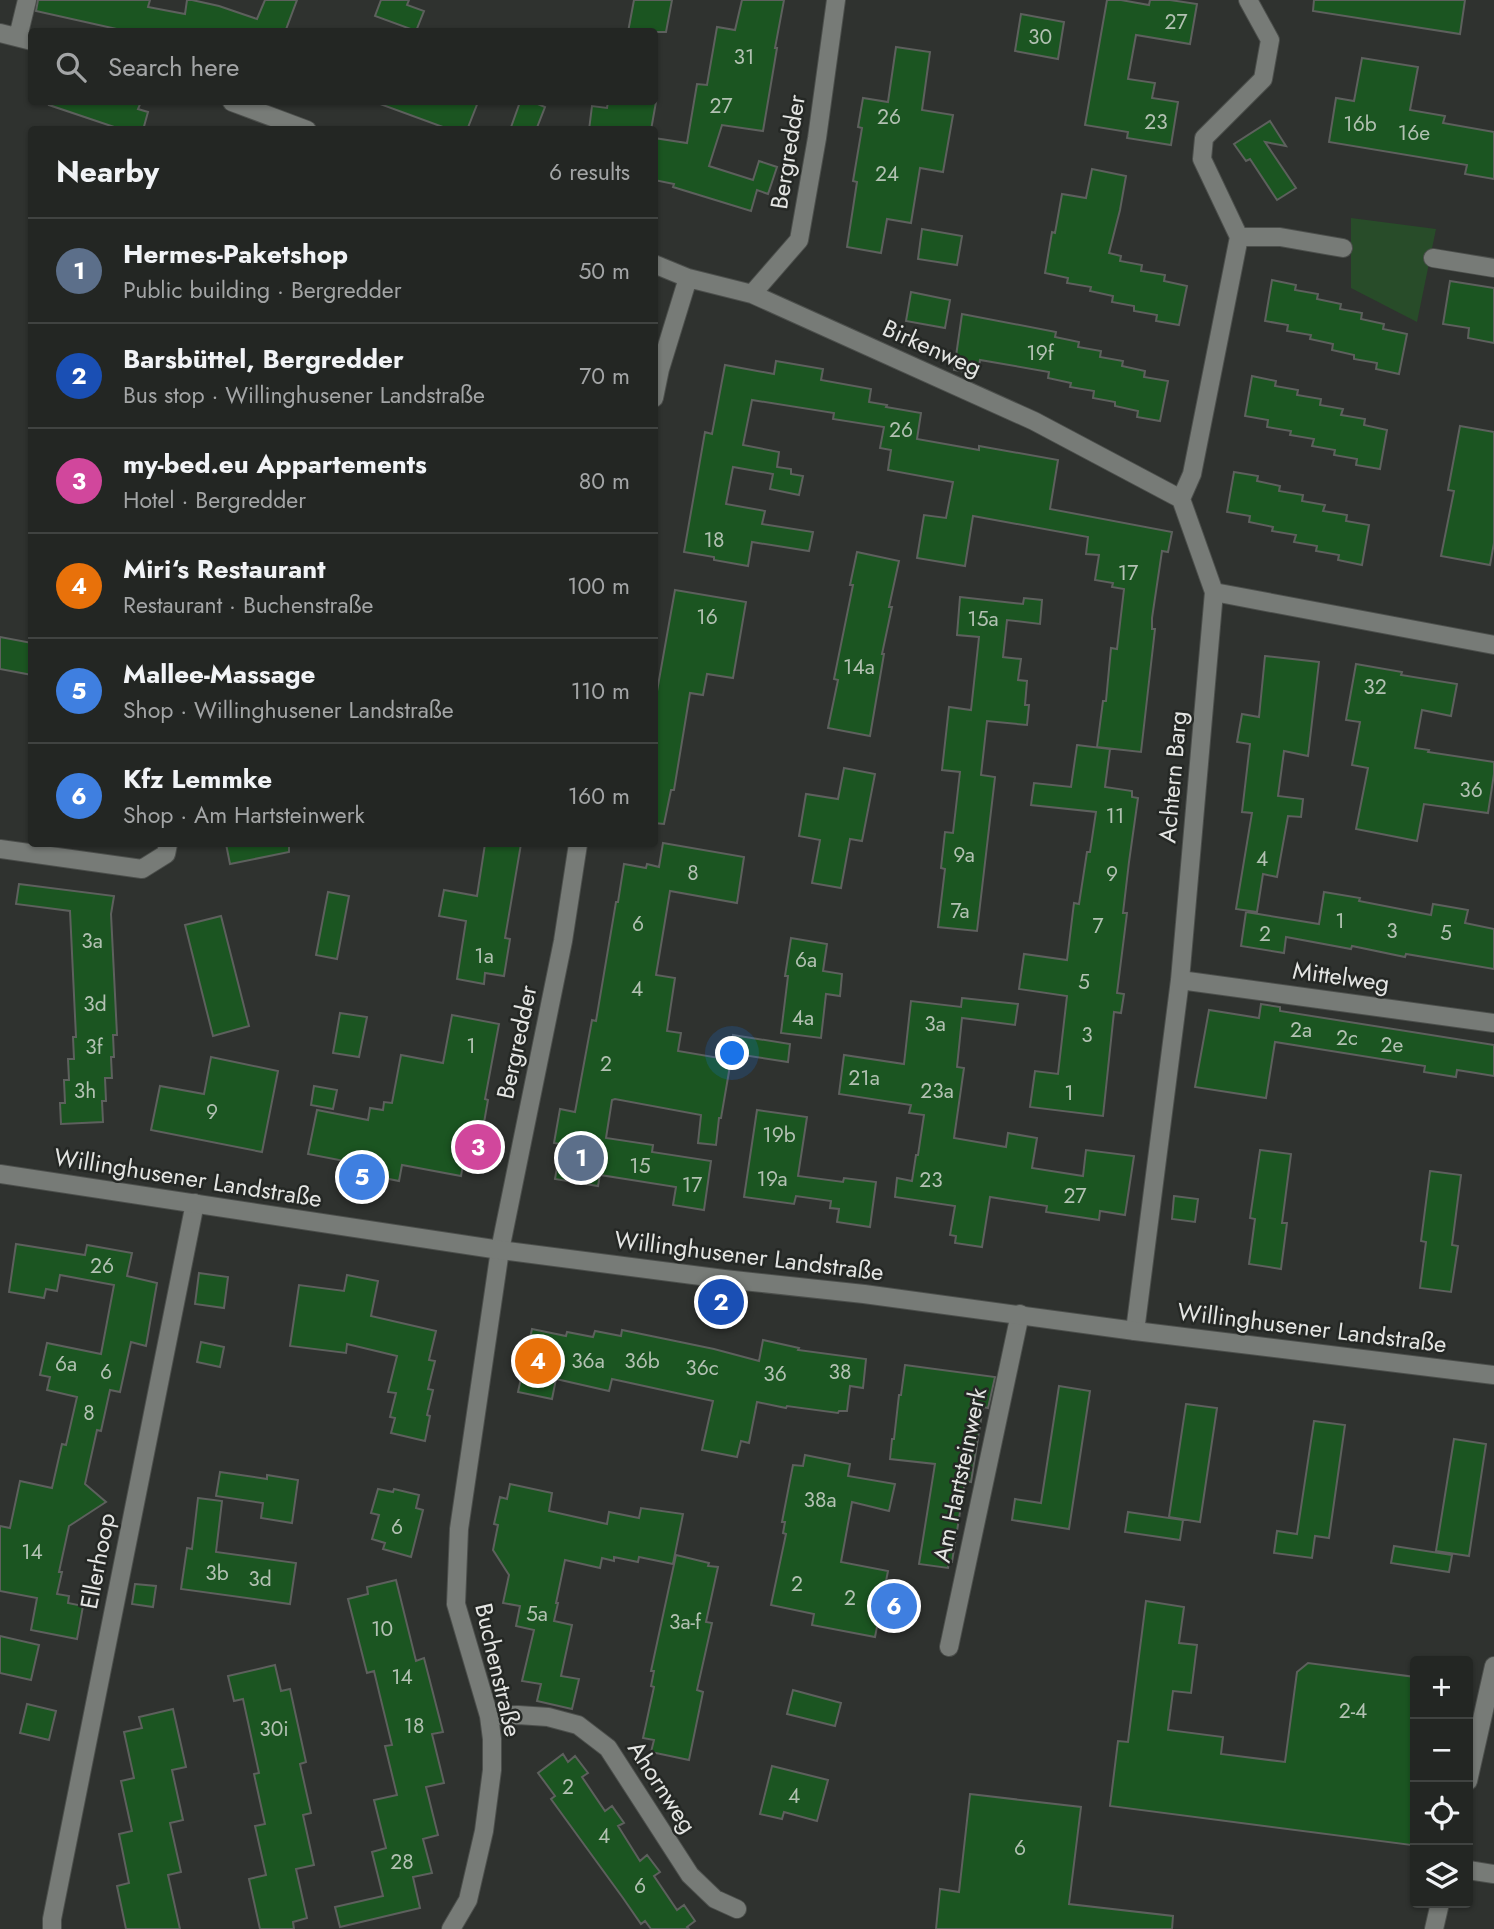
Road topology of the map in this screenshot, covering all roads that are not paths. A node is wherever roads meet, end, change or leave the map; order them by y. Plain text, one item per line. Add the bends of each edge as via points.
1 (27, 0) edge
2 (836, 0) edge
3 (1248, 0) edge
4 (16, 37) edge
5 (240, 105) edge
6 (294, 126) edge
7 (1239, 237) junction
8 (1343, 248) dead end
9 (1433, 258) dead end
10 (658, 266) edge
11 (1494, 268) edge
12 (688, 278) junction
13 (752, 294) junction
14 (658, 379) edge
15 (1181, 499) junction
16 (1214, 592) junction
17 (1494, 645) edge
18 (578, 847) edge
19 (167, 848) edge
20 (0, 849) edge
21 (1180, 979) junction
22 (1494, 1023) edge
23 (0, 1174) edge
24 (195, 1203) junction
25 (500, 1250) junction
26 (1020, 1314) junction
27 (1135, 1331) junction
28 (1494, 1375) edge
29 (949, 1647) dead end
30 (1494, 1666) edge
31 (489, 1716) junction
32 (1473, 1759) edge
33 (1473, 1871) edge
34 (1494, 1874) edge
35 (1439, 1908) edge
36 (737, 1909) dead end
37 (52, 1929) edge
38 (451, 1929) edge
39 (1434, 1929) edge

1 - 4 street
2 - 13 street, Bergredder via 799,240
3 - 7 street via 1270,40 1263,79 1204,138 1202,159
5 - 6 street
7 - 8 street via 1280,237
7 - 15 street via 1192,474
9 - 11 street
10 - 12 street, Birkenweg
12 - 13 street, Birkenweg
12 - 14 street
13 - 15 street, Birkenweg via 1034,421
15 - 16 street, Achtern Barg
16 - 17 street
16 - 21 street, Achtern Barg
18 - 25 street, Bergredder
19 - 20 street via 142,869
21 - 22 street, Mittelweg
21 - 27 street, Achtern Barg
23 - 24 street, Willinghusener Landstraße
24 - 25 street, Willinghusener Landstraße
24 - 37 street, Ellerhoop
25 - 26 street, Willinghusener Landstraße
25 - 31 street, Buchenstraße via 459,1529 456,1604
26 - 27 street, Willinghusener Landstraße
26 - 29 street, Am Hartsteinwerk
27 - 28 street, Willinghusener Landstraße
30 - 32 street
31 - 36 street, Ahornweg via 548,1717 578,1725 608,1748 690,1875 715,1899
31 - 38 street, Buchenstraße via 492,1770 484,1831 468,1900
33 - 34 street
35 - 39 street

